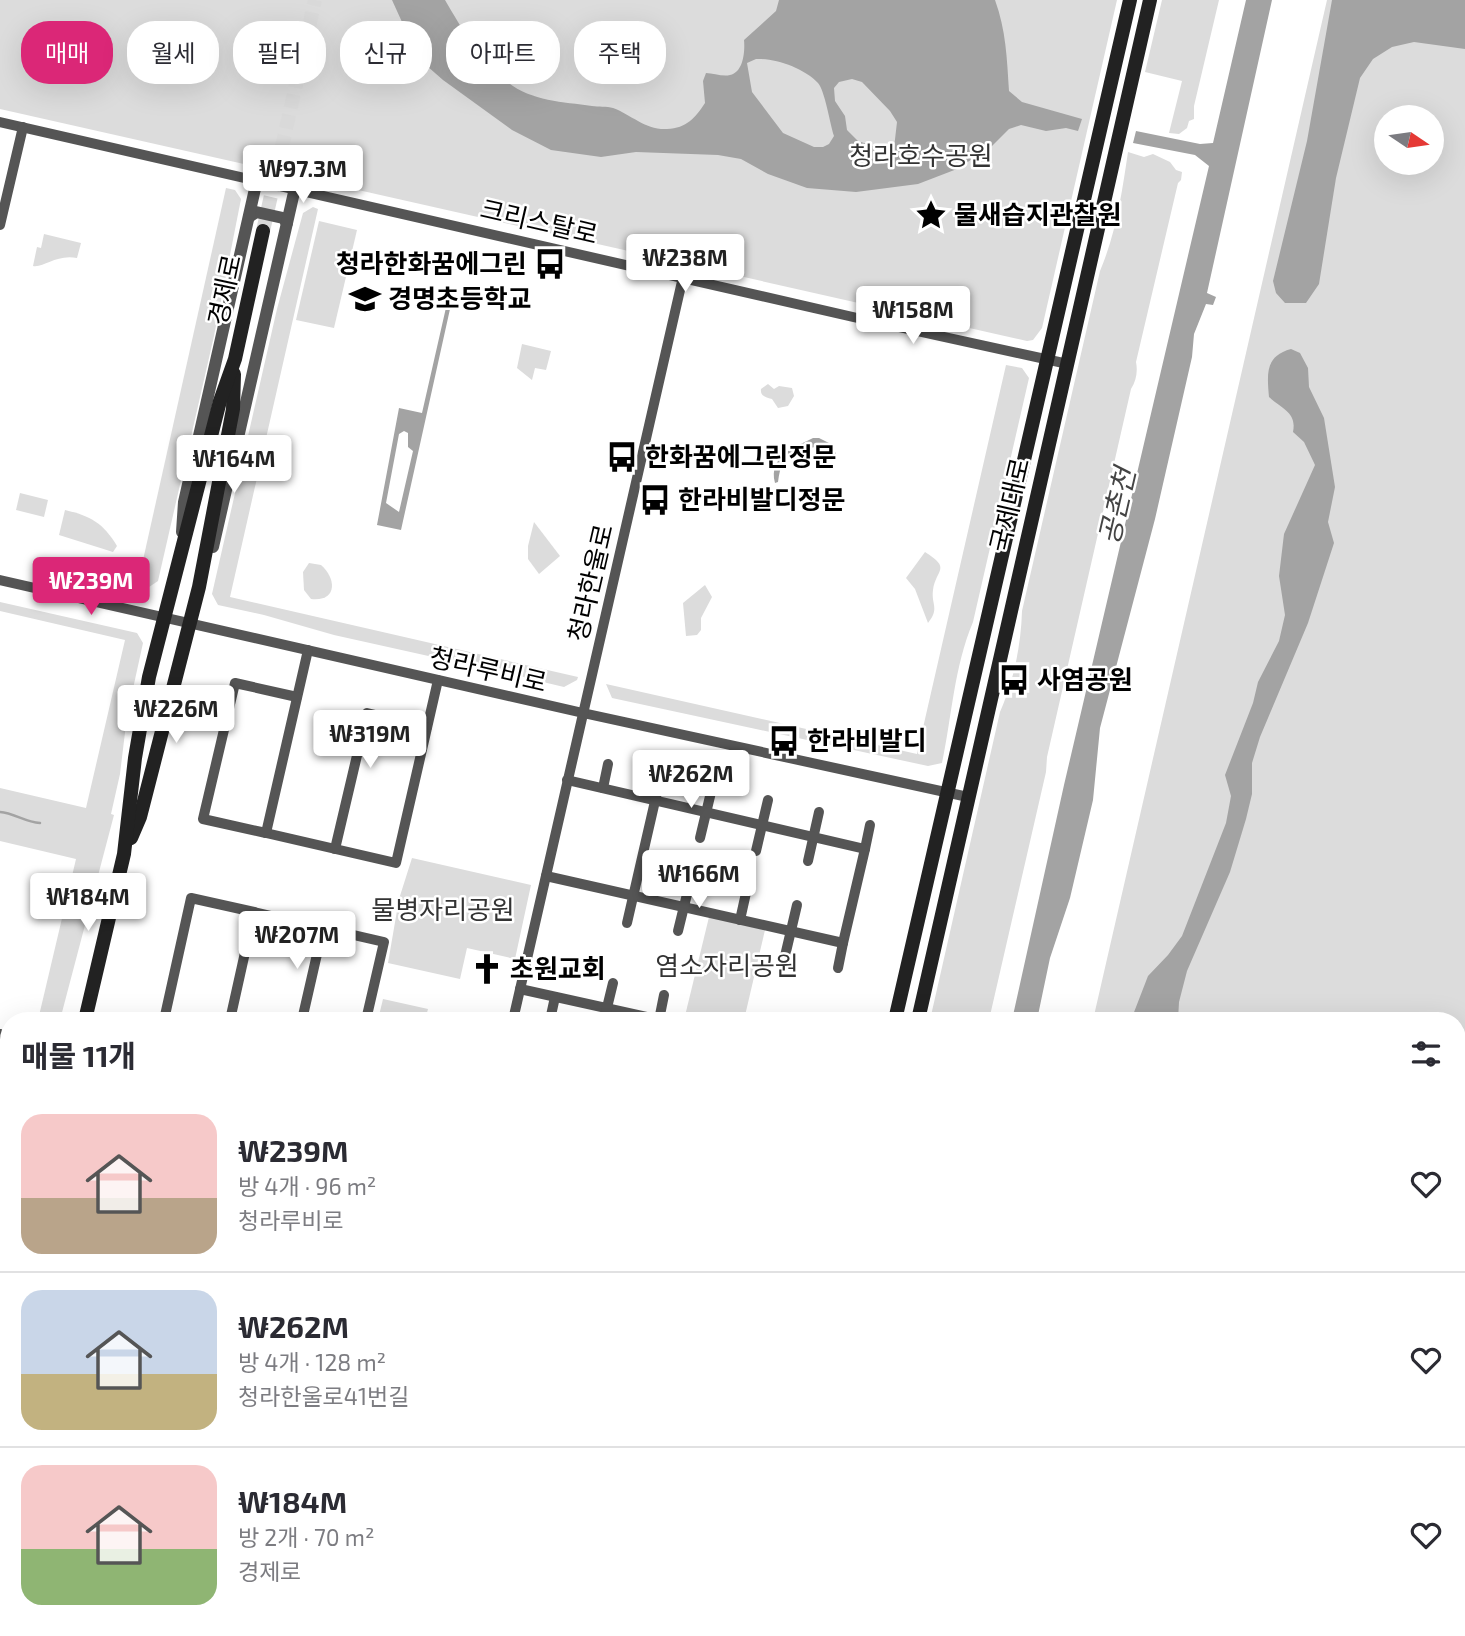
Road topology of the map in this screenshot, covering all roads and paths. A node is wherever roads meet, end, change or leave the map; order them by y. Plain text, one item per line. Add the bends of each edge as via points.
1 (1130, 0) edge
2 (1150, 0) edge
3 (0, 122) edge
4 (23, 127) junction
5 (257, 180) junction
6 (295, 188) junction
7 (4, 192) edge
8 (249, 217) junction
9 (1, 219) edge
10 (287, 223) junction
11 (263, 231) tunnel mouth
12 (683, 277) junction
13 (235, 359) junction
14 (1047, 359) junction
15 (1068, 363) junction
16 (180, 560) junction
17 (0, 580) edge
18 (199, 586) junction
19 (165, 619) junction
20 (190, 623) junction
21 (308, 650) junction
22 (438, 680) junction
23 (298, 698) junction
24 (583, 713) junction
25 (428, 727) junction
26 (608, 764) dead end
27 (661, 775) dead end
28 (567, 780) junction
29 (603, 788) junction
30 (712, 788) dead end
31 (947, 793) junction
32 (968, 797) junction
33 (655, 800) junction
34 (768, 800) dead end
35 (706, 812) junction
36 (820, 812) dead end
37 (762, 825) junction
38 (870, 825) dead end
39 (266, 833) junction
40 (814, 837) junction
41 (700, 838) dead end
42 (335, 849) junction
43 (864, 849) junction
44 (756, 851) dead end
45 (124, 854) junction
46 (808, 861) dead end
47 (546, 876) junction
48 (690, 882) dead end
49 (746, 893) dead end
50 (633, 895) junction
51 (797, 905) dead end
52 (684, 907) junction
53 (254, 912) junction
54 (740, 920) junction
55 (627, 923) dead end
56 (323, 928) junction
57 (678, 931) dead end
58 (791, 931) junction
59 (843, 943) junction
60 (785, 956) dead end
61 (838, 968) dead end
62 (613, 983) dead end
63 (520, 989) junction
64 (664, 995) dead end
65 (555, 996) junction
66 (607, 1008) junction
67 (87, 1012) edge
68 (166, 1012) edge
69 (232, 1012) edge
70 (304, 1012) edge
71 (368, 1012) edge
72 (515, 1012) edge
73 (552, 1012) edge
74 (606, 1012) edge
75 (624, 1012) edge
76 (661, 1012) edge
77 (897, 1012) edge
78 (920, 1012) edge

1 - 14 main road, 국제대로
2 - 15 main road, 국제대로
3 - 4 street, 크리스탈로
4 - 5 street, 크리스탈로
4 - 7 street
5 - 6 street, 크리스탈로
5 - 8 street
6 - 10 street
6 - 12 street, 크리스탈로
7 - 9 street
8 - 10 street via 256,212
8 - 16 street via 184,502
10 - 18 street via 213,547
11 - 13 main road, 경제로
12 - 14 street, 크리스탈로
12 - 24 street, 청라한울로
13 - 16 main road, 경제로
13 - 18 main road, 경제로 via 233,409
14 - 15 street, 크리스탈로
14 - 31 main road, 국제대로
15 - 32 main road, 국제대로
16 - 19 main road, 경제로
17 - 19 street, 청라루비로
18 - 20 main road, 경제로
19 - 20 street, 청라루비로
19 - 45 main road, 경제로 via 141,715
20 - 21 street, 청라루비로
20 - 45 main road, 경제로 via 140,817
21 - 22 street, 청라루비로
21 - 23 street
22 - 24 street, 청라루비로
22 - 25 street
23 - 39 street
23 - 39 street via 234,683 203,819
24 - 28 street, 청라한울로
24 - 31 street, 청라루비로
25 - 42 street via 367,713
25 - 42 street via 396,863
26 - 29 street
27 - 33 street
28 - 29 street
28 - 47 street, 청라한울로
29 - 33 street
30 - 35 street
31 - 32 street, 청라루비로
31 - 77 main road, 국제대로
32 - 78 main road, 국제대로
33 - 35 street
33 - 50 street
34 - 37 street
35 - 37 street
35 - 41 street
36 - 40 street
37 - 40 street
37 - 44 street
38 - 43 street
39 - 42 street
40 - 43 street
40 - 46 street
43 - 59 street
45 - 67 main road, 경제로
47 - 50 street
47 - 63 street, 청라한울로
48 - 52 street
49 - 54 street
50 - 52 street
50 - 55 street
51 - 58 street
52 - 54 street
52 - 57 street
53 - 56 street
53 - 68 street via 191,898
53 - 69 street
54 - 58 street
56 - 70 street
56 - 71 street via 384,942
58 - 59 street
58 - 60 street
59 - 61 street
62 - 66 street
63 - 65 street
63 - 72 street, 청라한울로
64 - 76 street
65 - 66 street
65 - 73 street
66 - 74 street
66 - 75 street

